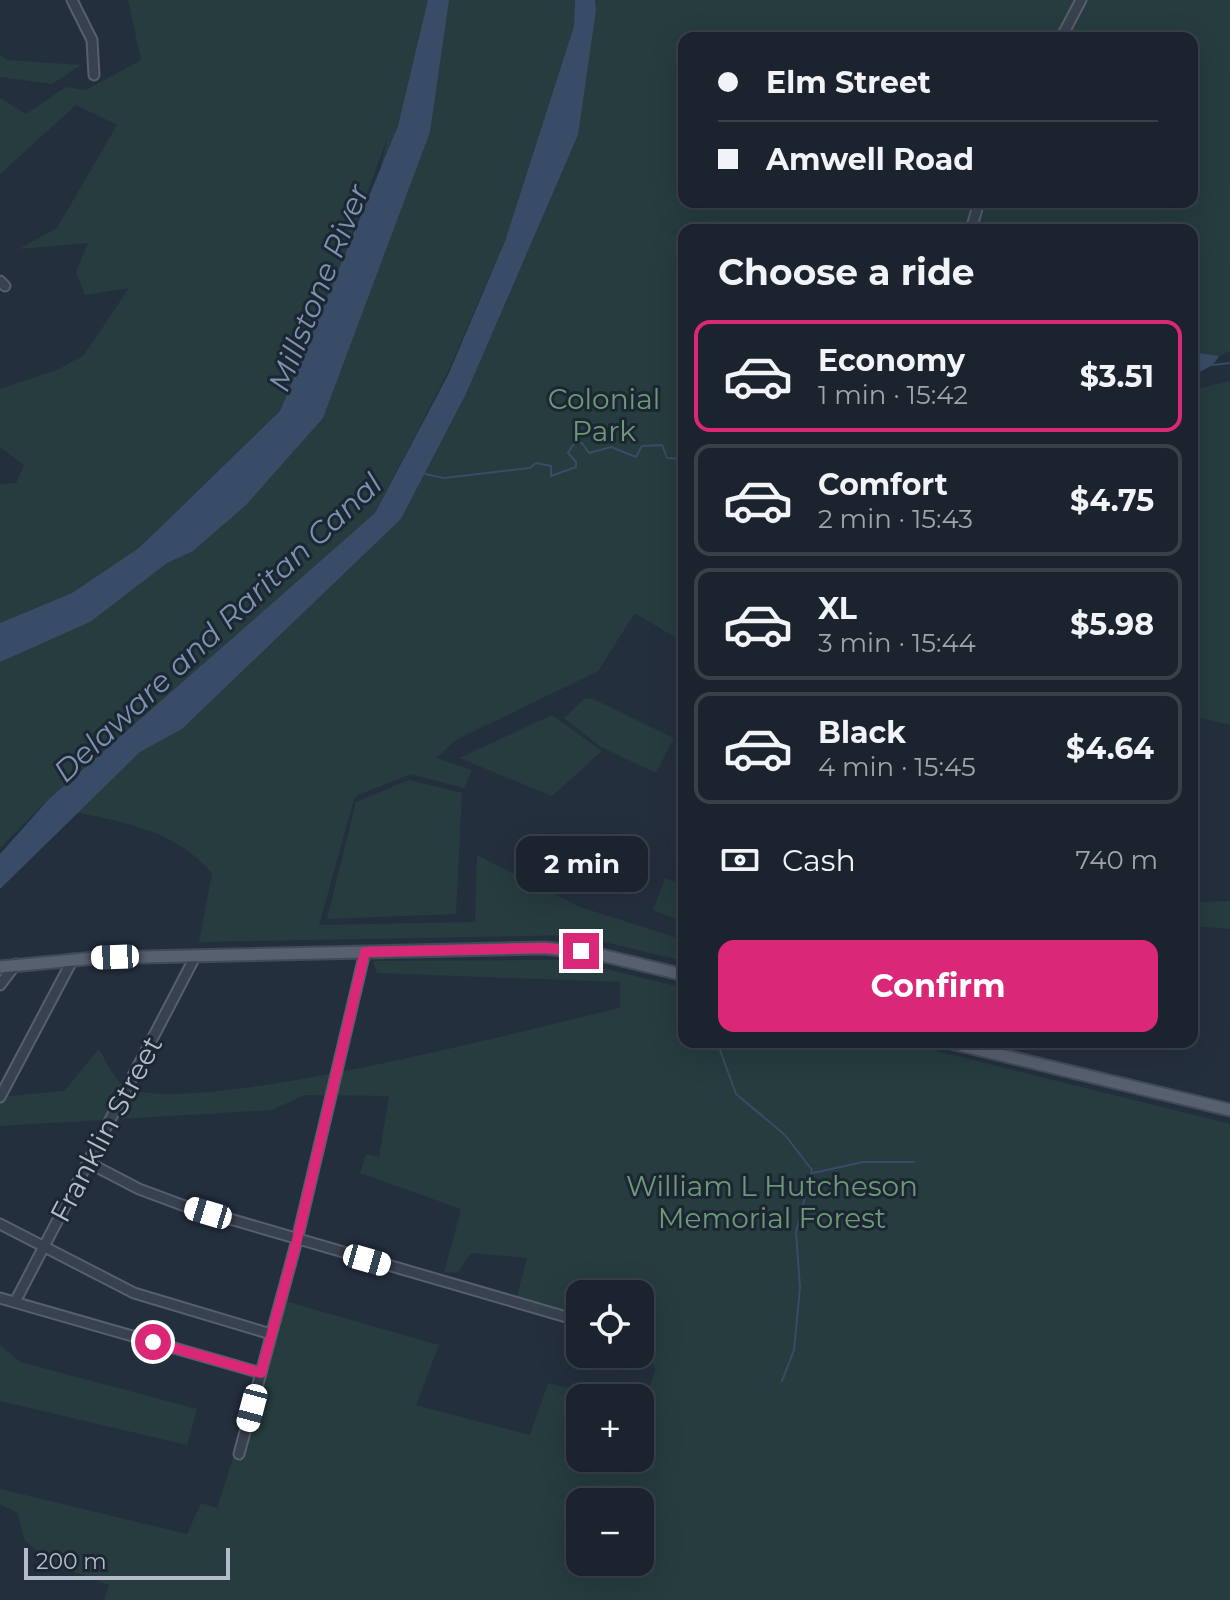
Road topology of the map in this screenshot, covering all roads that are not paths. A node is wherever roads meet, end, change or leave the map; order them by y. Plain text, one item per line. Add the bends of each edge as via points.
1 (72, 0) edge
2 (1081, 0) edge
3 (1064, 32) edge
4 (94, 75) dead end
5 (365, 952) junction
6 (196, 955) junction
7 (73, 959) junction
8 (16, 964) junction
9 (0, 967) edge
10 (678, 974) edge
11 (0, 985) edge
12 (972, 1048) edge
13 (0, 1097) edge
14 (1230, 1110) edge
15 (89, 1163) junction
16 (0, 1224) edge
17 (297, 1240) junction
18 (44, 1247) junction
19 (0, 1298) edge
20 (15, 1302) junction
21 (566, 1317) edge
22 (271, 1334) junction
23 (261, 1373) junction
24 (239, 1454) dead end

1 - 4 street via 92,40
2 - 3 street
5 - 6 main road
5 - 10 main road via 564,949
5 - 17 street
6 - 7 main road
6 - 15 street, Franklin Street
7 - 8 main road
7 - 13 street
8 - 9 main road
8 - 11 street
12 - 14 main road
15 - 17 street via 161,1198
15 - 18 street, Franklin Street
16 - 18 street
17 - 21 street
17 - 22 street
18 - 20 street, Franklin Street
18 - 22 street via 144,1297
19 - 20 street
20 - 23 street
22 - 23 street
23 - 24 street

